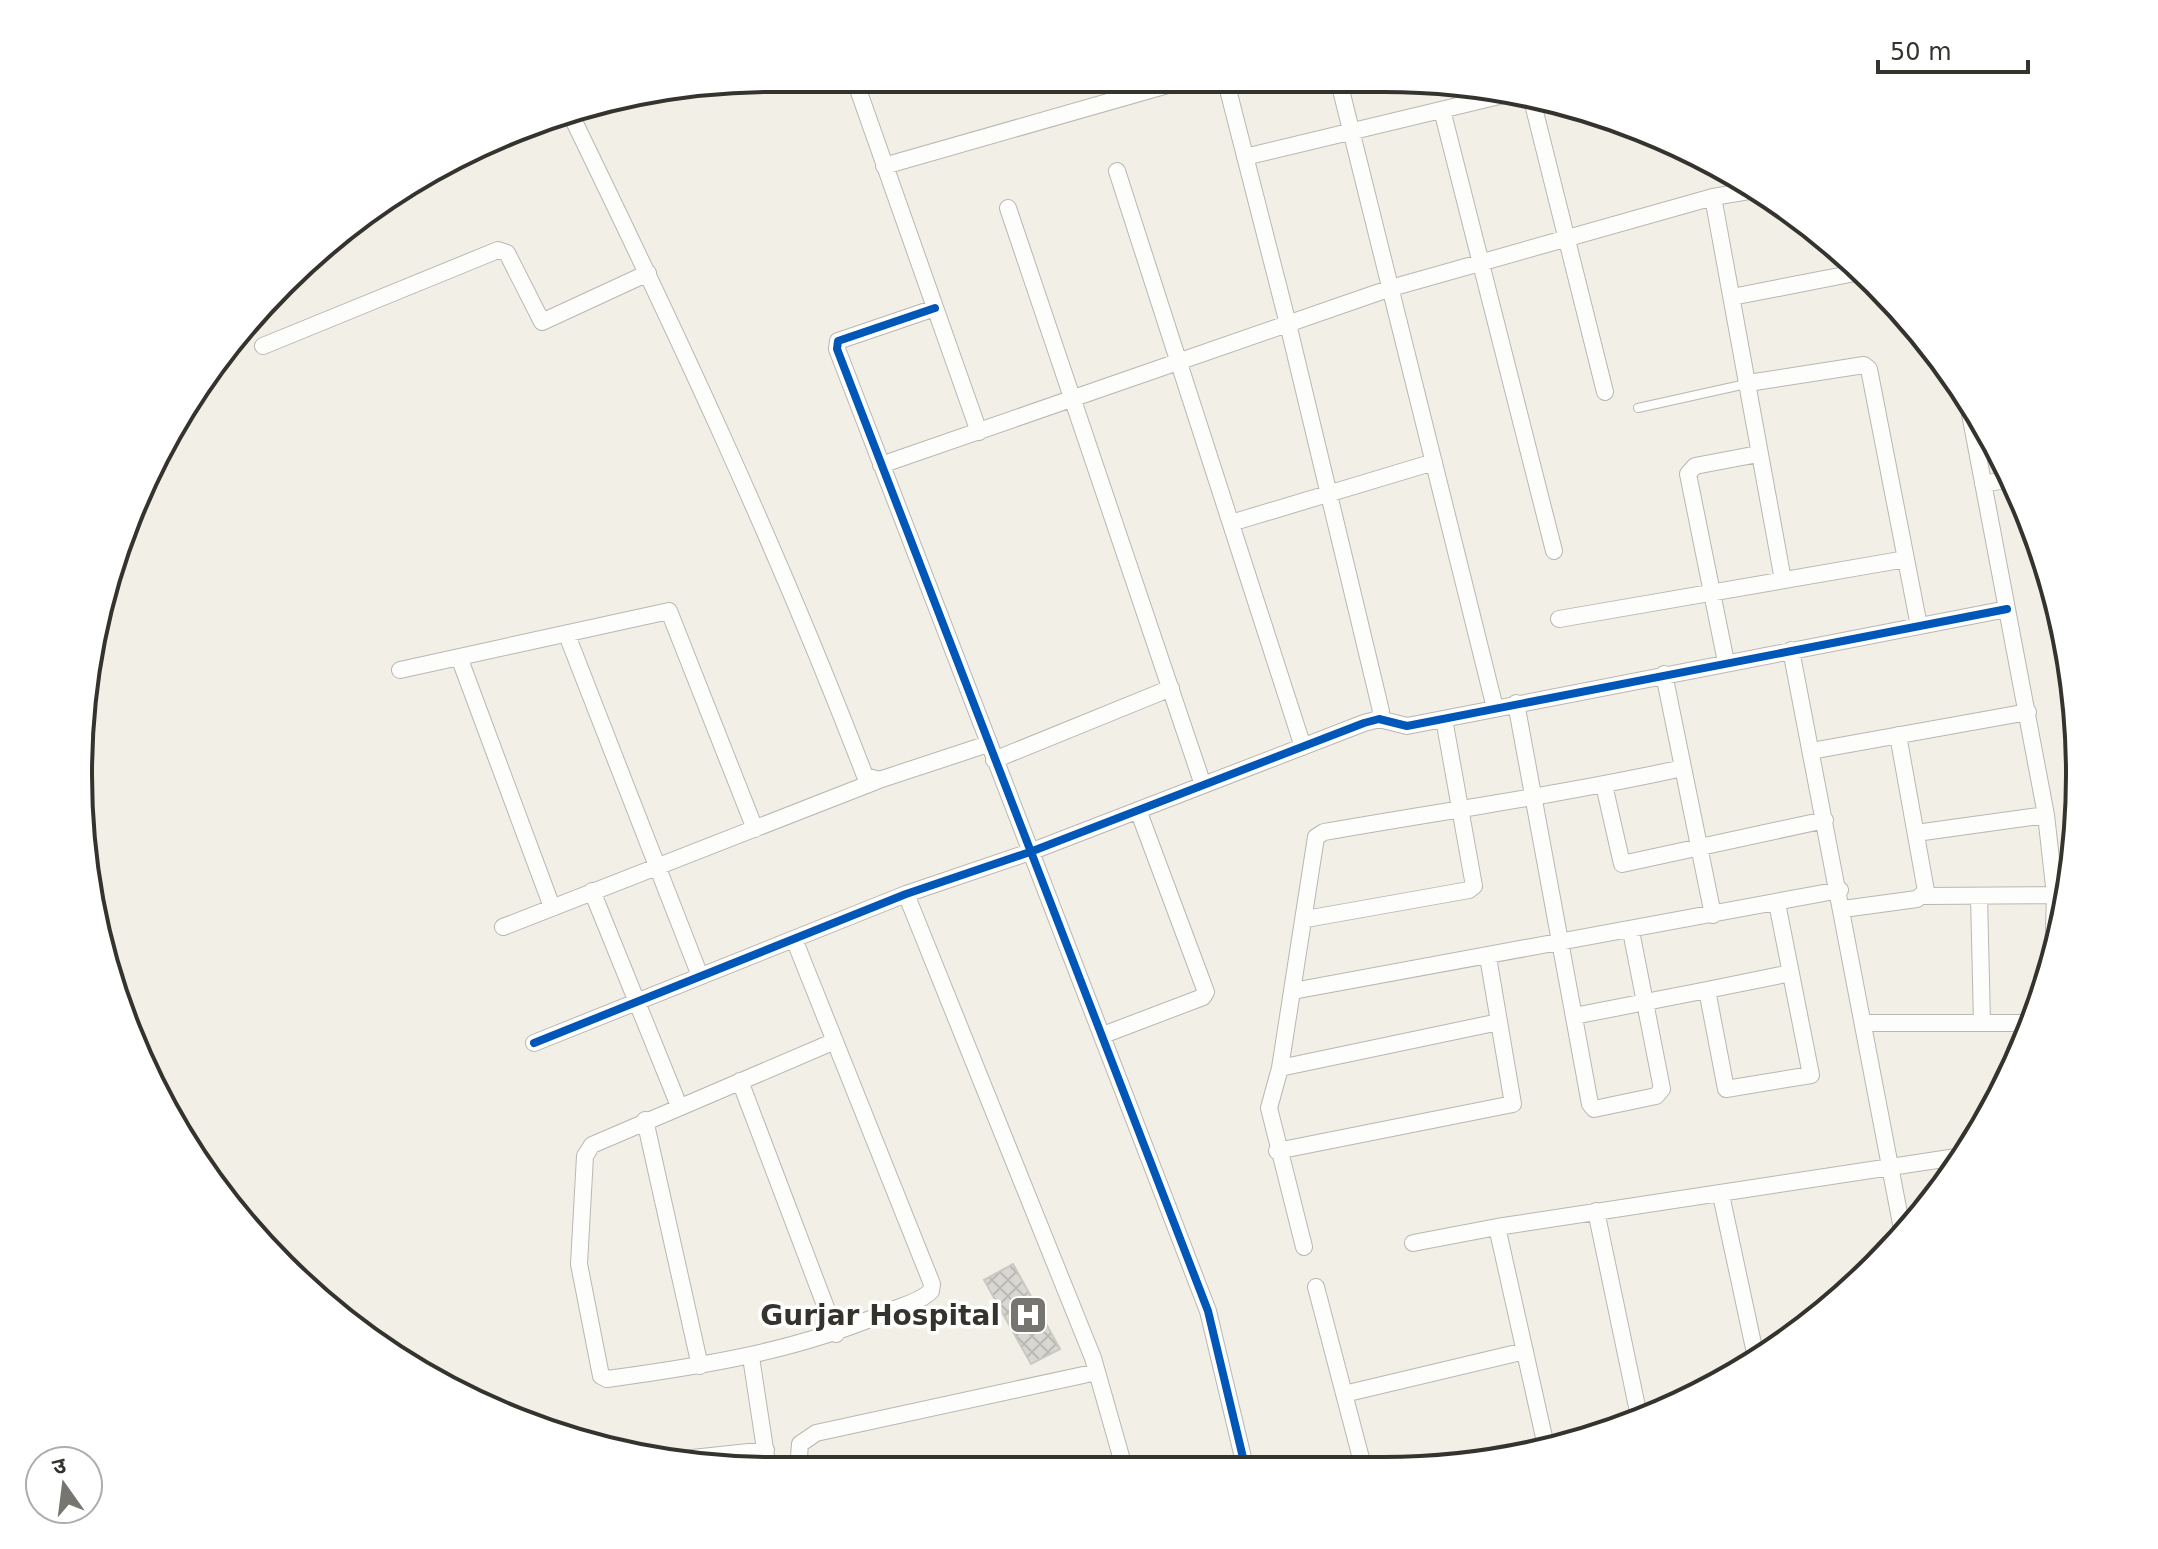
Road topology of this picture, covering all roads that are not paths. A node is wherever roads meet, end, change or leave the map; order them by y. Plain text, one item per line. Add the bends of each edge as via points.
1 (859, 92) edge
2 (1143, 92) edge
3 (1229, 92) edge
4 (1341, 92) edge
5 (1484, 100) edge
6 (1534, 109) edge
7 (1442, 110) junction
8 (574, 122) edge
9 (1351, 131) junction
10 (1245, 157) junction
11 (884, 166) junction
12 (1117, 171) dead end
13 (1740, 192) edge
14 (1713, 197) junction
15 (1008, 208) dead end
16 (1566, 236) junction
17 (1481, 261) junction
18 (648, 273) junction
19 (1848, 274) edge
20 (1391, 288) junction
21 (1732, 297) junction
22 (935, 308) junction
23 (1288, 324) junction
24 (263, 346) dead end
25 (1179, 361) junction
26 (1748, 383) junction
27 (1605, 392) dead end
28 (1074, 398) junction
29 (1638, 408) dead end
30 (1973, 430) edge
31 (979, 432) junction
32 (1758, 454) junction
33 (1434, 462) junction
34 (881, 465) junction
35 (2000, 481) edge
36 (1983, 484) junction
37 (1329, 495) junction
38 (1231, 523) junction
39 (1554, 551) dead end
40 (1906, 559) junction
41 (1783, 580) junction
42 (1712, 592) junction
43 (2007, 609) junction
44 (1559, 619) dead end
45 (1919, 626) junction
46 (567, 635) junction
47 (1791, 650) junction
48 (459, 657) junction
49 (1726, 662) junction
50 (400, 670) dead end
51 (1664, 674) junction
52 (1171, 688) junction
53 (1516, 703) junction
54 (1495, 708) junction
55 (2028, 712) junction
56 (1444, 719) junction
57 (1386, 721) junction
58 (1898, 735) junction
59 (988, 744) junction
60 (1303, 747) junction
61 (1811, 751) junction
62 (994, 760) junction
63 (1683, 768) junction
64 (879, 780) junction
65 (1203, 785) junction
66 (1604, 785) junction
67 (1534, 799) junction
68 (1461, 808) junction
69 (1138, 810) junction
70 (2046, 815) junction
71 (1825, 820) junction
72 (755, 829) junction
73 (1916, 833) junction
74 (1699, 848) junction
75 (1030, 852) junction
76 (658, 865) junction
77 (1840, 890) junction
78 (592, 891) junction
79 (906, 894) junction
80 (2055, 895) joint
81 (1924, 896) junction
82 (1979, 896) junction
83 (1777, 903) junction
84 (552, 907) junction
85 (1843, 909) junction
86 (1713, 915) junction
87 (1306, 919) junction
88 (503, 927) dead end
89 (1631, 931) junction
90 (794, 939) junction
91 (1561, 945) junction
92 (1488, 957) junction
93 (1791, 973) junction
94 (700, 976) junction
95 (1707, 990) junction
96 (1293, 991) junction
97 (638, 1001) junction
98 (1644, 1002) junction
99 (1574, 1016) junction
100 (1499, 1022) junction
101 (1864, 1023) junction
102 (1982, 1023) junction
103 (2019, 1023) edge
104 (1103, 1035) junction
105 (835, 1041) junction
106 (534, 1043) dead end
107 (1280, 1068) junction
108 (740, 1081) junction
109 (679, 1106) junction
110 (645, 1120) junction
111 (1277, 1151) junction
112 (1948, 1158) edge
113 (1890, 1167) junction
114 (1721, 1195) junction
115 (1596, 1211) junction
116 (1900, 1221) edge
117 (1497, 1227) junction
118 (1413, 1243) dead end
119 (1304, 1247) dead end
120 (1316, 1287) dead end
121 (836, 1334) junction
122 (1754, 1348) edge
123 (1525, 1351) junction
124 (751, 1357) junction
125 (700, 1366) junction
126 (1097, 1372) junction
127 (1344, 1394) junction
128 (1637, 1408) edge
129 (1544, 1438) edge
130 (766, 1450) junction
131 (721, 1455) edge
132 (767, 1457) edge
133 (799, 1457) edge
134 (1121, 1457) edge
135 (1243, 1457) edge
136 (1361, 1457) edge

1 - 11 street
2 - 11 street
3 - 10 street
4 - 9 street
5 - 7 street
6 - 16 street
7 - 9 street
7 - 17 street
8 - 18 street
9 - 10 street
9 - 20 street
10 - 23 street
11 - 22 street
12 - 25 street
13 - 14 street
14 - 16 street
14 - 21 street
15 - 28 street
16 - 17 street
16 - 27 street
17 - 20 street
17 - 39 street
18 - 24 street via 542,322 507,253 498,250
18 - 64 street via 752,496 865,776
19 - 21 street
20 - 23 street
20 - 33 street
21 - 26 street
22 - 31 street
22 - 34 street via 836,345
23 - 25 street
23 - 37 street
25 - 28 street
25 - 38 street
26 - 29 lane
26 - 32 street
26 - 40 street via 1864,365 1869,369
28 - 31 street
28 - 52 street
30 - 36 street
31 - 34 street
32 - 41 street
32 - 42 street via 1695,466 1688,474
33 - 37 street
33 - 54 street
34 - 59 street
35 - 36 street
36 - 43 street
37 - 38 street
37 - 57 street
38 - 60 street
40 - 41 street
40 - 45 street
41 - 42 street
42 - 44 street
42 - 49 street
43 - 45 street
43 - 55 street
45 - 47 street
46 - 48 street
46 - 72 street via 669,611
46 - 76 street
47 - 49 street
47 - 61 street
48 - 50 street
48 - 84 street
49 - 51 street
51 - 53 street
51 - 63 street
52 - 62 street
52 - 65 street
53 - 54 street
53 - 67 street
54 - 56 street
55 - 58 street
55 - 70 street
56 - 57 street via 1407,726
56 - 68 street
57 - 60 street
58 - 61 street
58 - 73 street
59 - 62 street
59 - 64 street
60 - 65 street
61 - 71 street
62 - 75 street
63 - 66 street
63 - 74 street
64 - 72 street
65 - 69 street
66 - 67 street
66 - 74 street via 1619,863
67 - 68 street
67 - 91 street
68 - 87 street via 1320,834 1314,843
68 - 87 street via 1475,880 1469,890
69 - 75 street
69 - 104 street via 1206,992
70 - 73 street
70 - 80 street
71 - 74 street
71 - 77 street
72 - 76 street
73 - 81 street
74 - 86 street
75 - 79 street
75 - 104 street
76 - 78 street
76 - 94 street
77 - 83 street
77 - 85 street
78 - 84 street
78 - 97 street
79 - 90 street
79 - 126 street
80 - 82 street
81 - 82 street
81 - 85 street
82 - 102 street
83 - 86 street
83 - 93 street
84 - 88 street
85 - 101 street
86 - 89 street
87 - 96 street
89 - 91 street
89 - 98 street
90 - 94 street
90 - 105 street
91 - 92 street
91 - 99 street
92 - 96 street
92 - 100 street
93 - 95 street
93 - 95 street via 1812,1071 1807,1076 1726,1089
94 - 97 street
95 - 98 street
96 - 107 street
97 - 106 street
97 - 109 street
98 - 99 street
98 - 99 street via 1662,1089 1656,1096 1625,1103 1591,1107
100 - 107 street
100 - 111 street via 1514,1099 1507,1108
101 - 102 street
101 - 113 street
102 - 103 street
104 - 135 street via 1208,1311
105 - 108 street
105 - 121 street via 932,1284 926,1296
107 - 111 street via 1269,1108
108 - 109 street
108 - 121 street
109 - 110 street
110 - 125 street
110 - 125 street via 605,1137 585,1156 579,1264 599,1371 607,1379
111 - 119 street
112 - 113 street
113 - 114 street
113 - 116 street
114 - 115 street
114 - 122 street
115 - 117 street
115 - 128 street
117 - 118 street
117 - 123 street
120 - 127 street
121 - 124 street
123 - 127 street
123 - 129 street
124 - 125 street
124 - 130 street
126 - 133 street via 816,1433 800,1444
126 - 134 street
127 - 136 street
130 - 131 street
130 - 132 street

